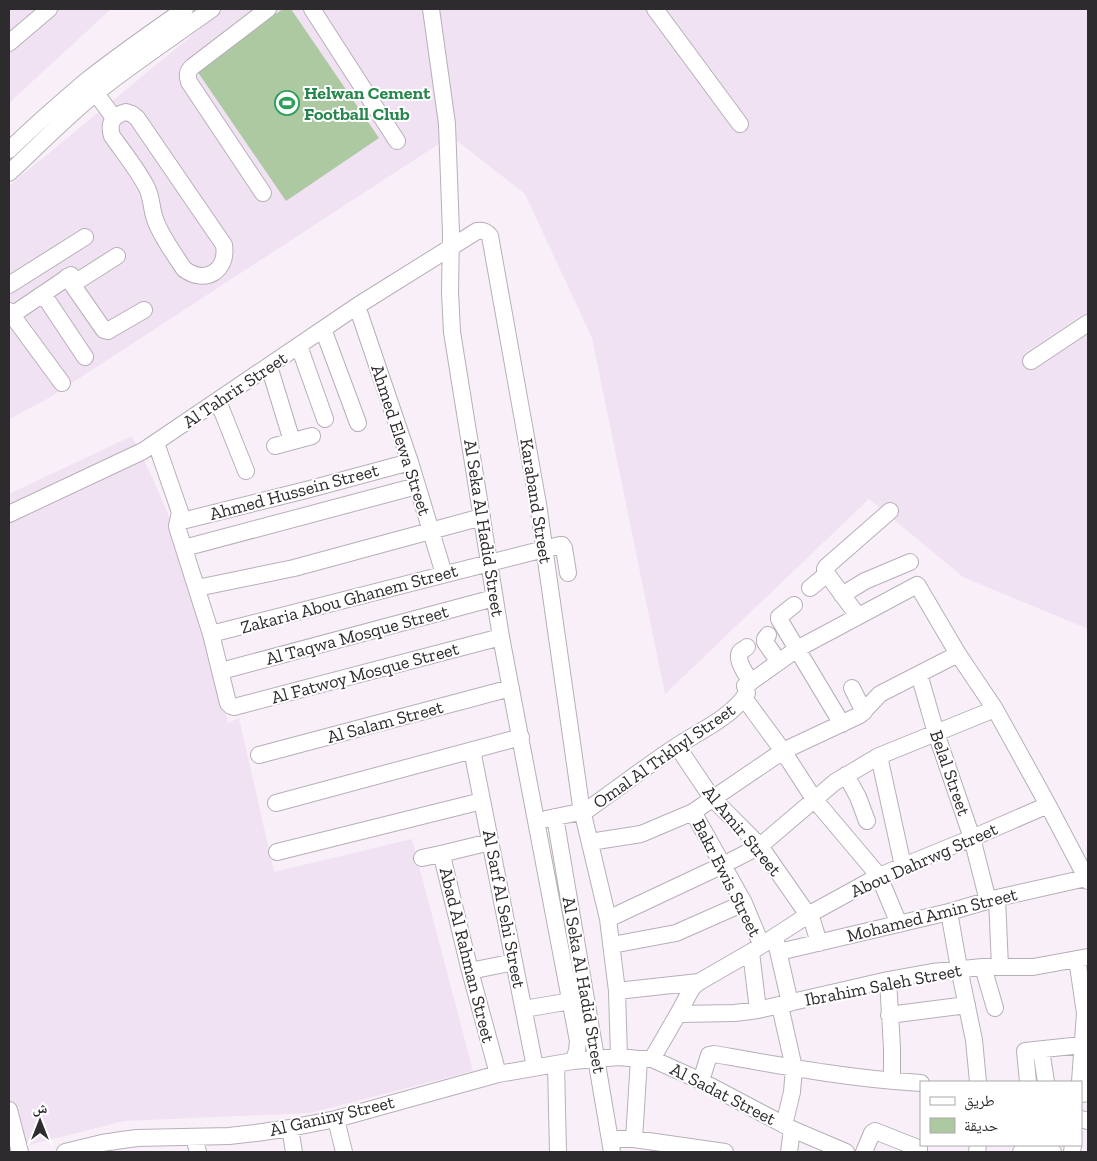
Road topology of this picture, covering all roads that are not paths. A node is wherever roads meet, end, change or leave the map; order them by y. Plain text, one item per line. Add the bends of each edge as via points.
1 (185, 9) edge
2 (212, 9) edge
3 (268, 9) edge
4 (312, 9) edge
5 (431, 9) edge
6 (655, 9) edge
7 (47, 10) edge
8 (10, 40) edge
9 (91, 87) junction
10 (114, 118) junction
11 (740, 124) dead end
12 (396, 141) dead end
13 (9, 150) edge
14 (9, 173) edge
15 (263, 194) dead end
16 (85, 237) dead end
17 (451, 240) junction
18 (117, 256) dead end
19 (70, 279) junction
20 (9, 285) edge
21 (43, 294) junction
22 (357, 306) junction
23 (144, 310) dead end
24 (10, 313) edge
25 (1088, 324) edge
26 (323, 329) junction
27 (299, 346) junction
28 (86, 357) dead end
29 (1031, 361) dead end
30 (269, 366) junction
31 (62, 383) dead end
32 (218, 401) junction
33 (325, 419) dead end
34 (358, 423) dead end
35 (312, 436) dead end
36 (292, 441) junction
37 (156, 443) junction
38 (275, 446) dead end
39 (410, 462) junction
40 (246, 471) dead end
41 (417, 486) junction
42 (890, 511) dead end
43 (9, 514) edge
44 (482, 517) junction
45 (178, 522) junction
46 (431, 531) junction
47 (184, 548) junction
48 (544, 548) junction
49 (489, 562) junction
50 (910, 562) dead end
51 (568, 573) dead end
52 (444, 574) junction
53 (827, 574) junction
54 (197, 588) junction
55 (810, 588) dead end
56 (842, 595) junction
57 (494, 598) junction
58 (794, 605) dead end
59 (858, 616) junction
60 (211, 634) junction
61 (768, 635) dead end
62 (501, 637) junction
63 (747, 647) dead end
64 (797, 649) junction
65 (958, 654) junction
66 (779, 662) junction
67 (220, 671) junction
68 (919, 674) junction
69 (751, 682) junction
70 (511, 688) junction
71 (852, 688) dead end
72 (744, 698) junction
73 (995, 709) junction
74 (864, 712) junction
75 (842, 724) junction
76 (936, 733) junction
77 (521, 737) junction
78 (677, 746) junction
79 (472, 750) junction
80 (784, 751) junction
81 (258, 755) dead end
82 (879, 756) junction
83 (846, 775) junction
84 (712, 798) junction
85 (814, 800) junction
86 (482, 801) junction
87 (276, 803) dead end
88 (1048, 804) junction
89 (693, 812) junction
90 (582, 813) junction
91 (555, 817) junction
92 (537, 820) junction
93 (867, 821) dead end
94 (972, 838) junction
95 (490, 842) junction
96 (590, 842) junction
97 (760, 846) junction
98 (277, 852) dead end
99 (445, 853) junction
100 (422, 858) dead end
101 (723, 865) junction
102 (903, 866) junction
103 (879, 876) junction
104 (1087, 880) edge
105 (993, 899) junction
106 (744, 903) junction
107 (949, 912) junction
108 (808, 915) junction
109 (608, 919) junction
110 (899, 924) junction
111 (819, 943) junction
112 (762, 944) junction
113 (612, 945) junction
114 (779, 952) junction
115 (1083, 958) edge
116 (514, 962) junction
117 (983, 967) junction
118 (1000, 967) junction
119 (959, 968) junction
120 (470, 971) junction
121 (888, 980) junction
122 (699, 982) junction
123 (617, 990) junction
124 (571, 1001) junction
125 (785, 1004) junction
126 (967, 1004) junction
127 (995, 1008) dead end
128 (524, 1009) junction
129 (758, 1010) junction
130 (1087, 1012) edge
131 (678, 1014) junction
132 (889, 1015) junction
133 (1082, 1045) junction
134 (1041, 1050) junction
135 (619, 1057) junction
136 (596, 1059) junction
137 (645, 1059) junction
138 (573, 1061) junction
139 (556, 1064) junction
140 (535, 1067) junction
141 (794, 1068) junction
142 (498, 1074) junction
143 (892, 1081) junction
144 (978, 1081) edge
145 (1028, 1081) edge
146 (1046, 1081) edge
147 (1080, 1081) edge
148 (701, 1082) junction
149 (920, 1083) edge
150 (9, 1110) edge
151 (336, 1118) junction
152 (788, 1127) junction
153 (290, 1128) junction
154 (634, 1139) junction
155 (196, 1144) edge
156 (156, 1145) edge
157 (611, 1145) edge
158 (902, 1147) edge
159 (20, 1152) edge
160 (65, 1152) edge
161 (294, 1152) edge
162 (344, 1152) edge
163 (558, 1152) edge
164 (725, 1152) edge
165 (790, 1152) edge
166 (846, 1152) edge
167 (864, 1152) edge
168 (918, 1152) edge
169 (1021, 1152) edge
170 (1053, 1152) edge

1 - 9 street via 125,52
2 - 9 street via 126,71
3 - 15 street via 192,67 187,76
4 - 12 street
5 - 17 street, Al Seka Al Hadid Street via 447,124
6 - 11 street
7 - 8 street
9 - 10 street
9 - 13 street via 49,113
9 - 14 street via 60,125
10 - 10 street via 110,123 112,136 148,190 155,220 184,270 197,276 211,275 224,259 224,245 137,118 126,112
16 - 20 street
17 - 22 street, Al Tahrir Street
17 - 44 street, Al Seka Al Hadid Street via 452,332
17 - 48 street, Karaband Street via 482,230 490,236
18 - 19 street
19 - 21 street
19 - 23 street via 104,330 111,330
21 - 24 street
21 - 28 street
22 - 26 street, Al Tahrir Street
22 - 39 street, Ahmed Elewa Street
24 - 31 street
25 - 29 street
26 - 27 street, Al Tahrir Street
26 - 34 street
27 - 30 street, Al Tahrir Street
27 - 33 street
30 - 32 street, Al Tahrir Street
30 - 36 street
32 - 37 street, Al Tahrir Street
32 - 40 street
35 - 36 street
36 - 38 street
37 - 43 street, Al Tahrir Street
37 - 45 street via 180,512
39 - 41 street, Ahmed Elewa Street
39 - 45 street, Ahmed Hussein Street
41 - 46 street, Ahmed Elewa Street
41 - 47 street
42 - 53 street via 826,567
44 - 46 street
44 - 49 street, Al Seka Al Hadid Street
45 - 47 street
46 - 52 street, Ahmed Elewa Street
46 - 54 street via 294,568
47 - 54 street
48 - 49 street, Zakaria Abou Ghanem Street
48 - 51 street via 563,546
48 - 90 street, Karaband Street
49 - 52 street, Zakaria Abou Ghanem Street
49 - 57 street, Al Seka Al Hadid Street
50 - 56 street via 864,580
52 - 60 street, Zakaria Abou Ghanem Street
53 - 55 street
53 - 56 street
54 - 60 street
56 - 59 street
57 - 62 street, Al Seka Al Hadid Street
57 - 67 street, Al Taqwa Mosque Street
58 - 64 street via 779,618
59 - 64 street
59 - 65 street via 918,586
60 - 67 street
61 - 66 street via 765,642
62 - 67 street, Al Fatwoy Mosque Street via 234,707 228,703
62 - 70 street, Al Seka Al Hadid Street
63 - 69 street via 738,656
64 - 66 street
64 - 75 street
65 - 68 street
65 - 73 street
66 - 69 street
68 - 74 street via 880,694
68 - 76 street, Belal Street
69 - 72 street, Omal Al Trkhyl Street via 745,686 747,693
70 - 77 street, Al Seka Al Hadid Street
70 - 81 street, Al Salam Street
71 - 74 street
72 - 78 street, Omal Al Trkhyl Street via 722,719
72 - 80 street
73 - 76 street
73 - 88 street
74 - 75 street
75 - 80 street
76 - 82 street
76 - 94 street, Belal Street
77 - 79 street
77 - 92 street, Al Seka Al Hadid Street
78 - 84 street, Al Amir Street
78 - 90 street, Omal Al Trkhyl Street
79 - 86 street, Al Sarf Al Sehi Street
79 - 87 street
80 - 84 street
80 - 85 street
82 - 83 street
82 - 102 street
83 - 85 street
83 - 93 street
84 - 89 street
84 - 97 street, Al Amir Street
85 - 97 street
85 - 103 street
86 - 95 street, Al Sarf Al Sehi Street
86 - 98 street
88 - 94 street, Abou Dahrwg Street
88 - 104 street
89 - 96 street via 641,834
89 - 101 street, Bakr Ewis Street
90 - 91 street
90 - 96 street, Al Seka Al Hadid Street
91 - 92 street
91 - 136 street, Al Seka Al Hadid Street
92 - 124 street, Al Seka Al Hadid Street
94 - 102 street, Abou Dahrwg Street
94 - 105 street, Belal Street
95 - 99 street, Abad Al Rahman Street
95 - 116 street, Al Sarf Al Sehi Street
96 - 109 street, Al Seka Al Hadid Street
97 - 101 street
97 - 108 street, Al Amir Street
99 - 100 street
99 - 120 street, Abad Al Rahman Street via 442,860
101 - 106 street, Bakr Ewis Street
101 - 109 street
102 - 103 street, Abou Dahrwg Street
103 - 108 street, Abou Dahrwg Street
103 - 110 street
104 - 105 street, Mohamed Amin Street
105 - 107 street, Mohamed Amin Street
105 - 118 street, Belal Street
106 - 112 street, Bakr Ewis Street
106 - 113 street via 676,934
107 - 110 street, Mohamed Amin Street
107 - 119 street
108 - 111 street, Al Amir Street
108 - 112 street, Abou Dahrwg Street
109 - 113 street, Al Seka Al Hadid Street
110 - 111 street, Mohamed Amin Street
111 - 114 street, Mohamed Amin Street
112 - 114 street
112 - 122 street, Abou Dahrwg Street
112 - 129 street
113 - 123 street, Al Seka Al Hadid Street
114 - 125 street
115 - 118 street, Ibrahim Saleh Street via 1033,967
115 - 130 street
116 - 120 street
116 - 128 street, Al Sarf Al Sehi Street
117 - 118 street, Ibrahim Saleh Street
117 - 119 street, Ibrahim Saleh Street
117 - 127 street
119 - 121 street, Ibrahim Saleh Street
119 - 126 street
120 - 142 street, Abad Al Rahman Street
121 - 125 street, Ibrahim Saleh Street
121 - 132 street
122 - 123 street, Abou Dahrwg Street
122 - 131 street, Abou Dahrwg Street via 692,988
123 - 135 street, Al Seka Al Hadid Street
124 - 128 street
124 - 138 street, Al Seka Al Hadid Street via 578,1041
125 - 129 street, Ibrahim Saleh Street
125 - 141 street
126 - 132 street
126 - 144 street
128 - 140 street, Al Sarf Al Sehi Street
129 - 131 street, Ibrahim Saleh Street
130 - 133 street
131 - 137 street, Abou Dahrwg Street
132 - 143 street
133 - 134 street
133 - 147 street
134 - 145 street via 1025,1052 1020,1060
134 - 146 street
135 - 136 street, Al Sadat Street
135 - 137 street, Al Sadat Street
136 - 138 street, Al Ganiny Street
136 - 157 street, Al Seka Al Hadid Street
137 - 148 street, Al Sadat Street
137 - 154 street
138 - 139 street, Al Ganiny Street
139 - 140 street, Al Ganiny Street
139 - 163 street
140 - 142 street, Al Ganiny Street
141 - 143 street
141 - 148 street via 711,1054
141 - 152 street
142 - 151 street, Al Ganiny Street
143 - 149 street
148 - 152 street, Al Sadat Street
150 - 159 street
151 - 153 street, Al Ganiny Street
151 - 162 street
152 - 165 street
152 - 166 street, Al Sadat Street
153 - 155 street, Al Ganiny Street
153 - 161 street
154 - 157 street
154 - 164 street
155 - 156 street, Al Ganiny Street
156 - 160 street, Al Ganiny Street via 138,1138
158 - 167 street via 875,1131
158 - 168 street via 918,1148
169 - 170 street

